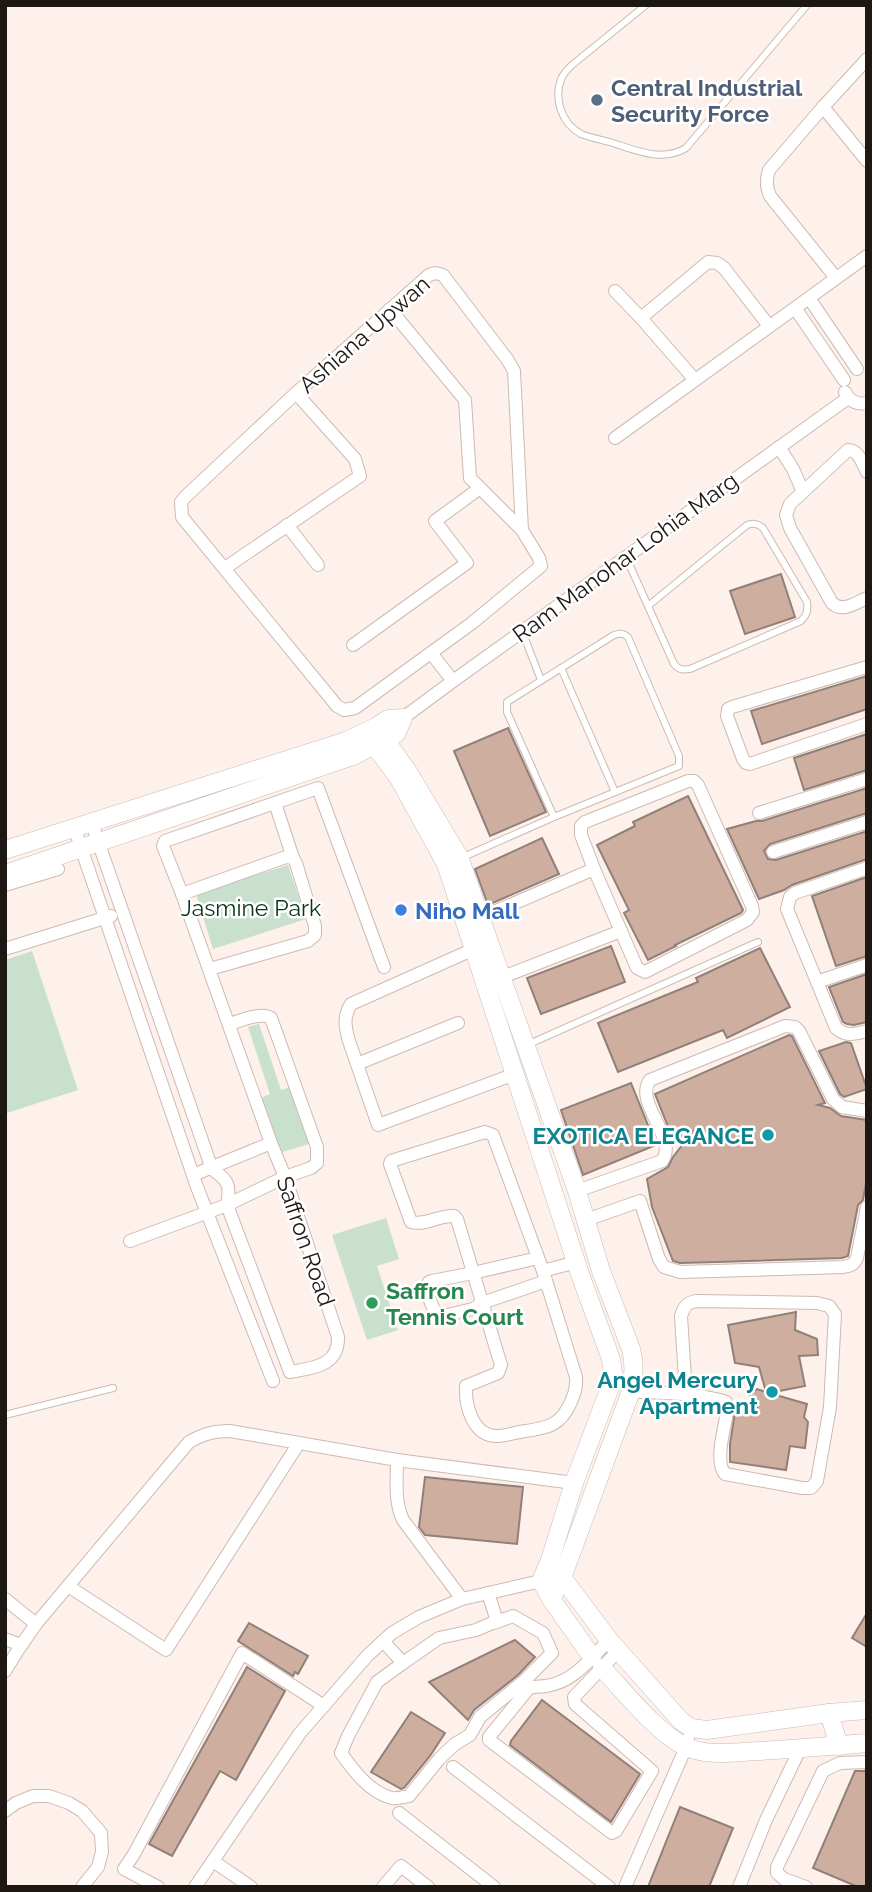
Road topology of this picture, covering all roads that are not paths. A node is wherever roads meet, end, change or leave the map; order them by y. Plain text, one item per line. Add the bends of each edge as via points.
1 (646, 5) edge
2 (807, 5) edge
3 (867, 59) edge
4 (823, 107) junction
5 (867, 161) edge
6 (867, 256) edge
7 (836, 278) junction
8 (615, 291) dead end
9 (809, 298) junction
10 (794, 308) junction
11 (390, 309) junction
12 (642, 317) junction
13 (769, 326) junction
14 (862, 369) edge
15 (695, 380) junction
16 (844, 380) junction
17 (296, 393) junction
18 (848, 398) junction
19 (867, 403) edge
20 (615, 438) dead end
21 (779, 447) junction
22 (867, 472) edge
23 (480, 488) junction
24 (803, 492) junction
25 (287, 525) junction
26 (523, 530) junction
27 (625, 557) junction
28 (318, 565) dead end
29 (225, 568) junction
30 (867, 598) edge
31 (648, 606) junction
32 (522, 631) junction
33 (353, 645) dead end
34 (431, 653) junction
35 (867, 667) edge
36 (561, 668) junction
37 (541, 680) junction
38 (453, 681) junction
39 (403, 718) joint
40 (867, 724) edge
41 (376, 736) junction
42 (867, 779) edge
43 (615, 792) junction
44 (275, 803) junction
45 (759, 813) dead end
46 (554, 817) junction
47 (867, 822) edge
48 (82, 824) junction
49 (91, 846) junction
50 (5, 850) edge
51 (773, 852) dead end
52 (293, 858) junction
53 (459, 858) junction
54 (867, 868) edge
55 (58, 869) dead end
56 (594, 869) junction
57 (5, 874) edge
58 (5, 885) edge
59 (183, 894) junction
60 (121, 912) junction
61 (105, 918) junction
62 (480, 918) junction
63 (621, 931) junction
64 (758, 942) dead end
65 (5, 949) edge
66 (474, 949) junction
67 (867, 965) edge
68 (384, 967) dead end
69 (210, 969) junction
70 (500, 978) junction
71 (817, 982) junction
72 (151, 993) junction
73 (133, 999) junction
74 (501, 1006) junction
75 (458, 1023) dead end
76 (230, 1024) junction
77 (867, 1031) edge
78 (525, 1046) junction
79 (357, 1064) junction
80 (515, 1074) junction
81 (867, 1111) edge
82 (271, 1143) junction
83 (212, 1169) junction
84 (193, 1175) junction
85 (285, 1177) junction
86 (227, 1205) junction
87 (581, 1205) junction
88 (867, 1207) edge
89 (559, 1211) junction
90 (207, 1213) junction
91 (130, 1241) dead end
92 (538, 1258) junction
93 (576, 1262) junction
94 (473, 1273) junction
95 (545, 1276) junction
96 (482, 1303) junction
97 (273, 1381) dead end
98 (113, 1388) dead end
99 (631, 1391) junction
100 (686, 1395) junction
101 (5, 1415) edge
102 (299, 1443) junction
103 (397, 1460) junction
104 (574, 1483) junction
105 (550, 1560) junction
106 (562, 1578) junction
107 (541, 1581) junction
108 (68, 1586) junction
109 (488, 1593) junction
110 (5, 1599) edge
111 (462, 1599) junction
112 (551, 1599) junction
113 (494, 1623) junction
114 (36, 1624) junction
115 (5, 1639) edge
116 (383, 1641) junction
117 (21, 1645) junction
118 (614, 1645) junction
119 (597, 1662) junction
120 (403, 1663) junction
121 (5, 1671) edge
122 (324, 1706) junction
123 (867, 1710) edge
124 (829, 1713) junction
125 (691, 1728) junction
126 (867, 1743) edge
127 (839, 1745) junction
128 (686, 1747) junction
129 (800, 1749) junction
130 (867, 1762) edge
131 (453, 1767) dead end
132 (5, 1811) edge
133 (399, 1813) dead end
134 (213, 1861) junction
135 (82, 1887) edge
136 (158, 1887) edge
137 (195, 1887) edge
138 (251, 1887) edge
139 (383, 1887) edge
140 (428, 1887) edge
141 (494, 1887) edge
142 (609, 1887) edge
143 (625, 1887) edge
144 (739, 1887) edge
145 (806, 1887) edge

1 - 2 lane via 562,76 558,103 568,125 582,134 659,155 686,148
3 - 4 street
4 - 5 street
4 - 7 street via 769,170 766,188
6 - 7 street
7 - 9 street
8 - 12 street
9 - 10 street
9 - 14 street
10 - 13 street
10 - 16 street
11 - 17 street, Ashiana Upwan
11 - 23 street via 465,400 470,478
11 - 26 street, Ashiana Upwan via 429,275 443,275 510,363 515,377
12 - 13 street via 708,262 724,268
12 - 15 street
13 - 15 street
14 - 16 street via 851,371
15 - 20 street
16 - 18 street
17 - 25 street via 355,459 360,476
17 - 29 street, Ashiana Upwan via 181,502 183,517
18 - 19 street
18 - 21 street, Ram Manohar Lohia Marg
21 - 24 street
21 - 27 street, Ram Manohar Lohia Marg
22 - 24 street via 856,452 848,450
23 - 26 street
23 - 33 street via 435,521 467,564
24 - 30 street via 787,509 787,522 832,603 842,608
25 - 28 street
25 - 29 street
26 - 34 street, Ashiana Upwan via 541,563 538,570
27 - 31 lane
27 - 32 street, Ram Manohar Lohia Marg
29 - 34 street, Ashiana Upwan via 344,710 355,708
31 - 31 lane via 752,523 763,528 808,608 801,621 683,670 674,664
32 - 37 lane
32 - 38 street, Ram Manohar Lohia Marg
34 - 38 street
35 - 40 street via 732,707 727,716 743,759 750,764
36 - 37 lane
36 - 43 lane
36 - 43 lane via 614,635 628,637 680,761 675,769
37 - 46 lane via 506,706
38 - 39 street, Ram Manohar Lohia Marg
39 - 41 street, Ram Manohar Lohia Marg via 388,719
41 - 48 street, Ram Manohar Lohia Marg via 346,741
41 - 49 street, Ram Manohar Lohia Marg via 353,756
41 - 53 street via 408,772
41 - 66 street via 446,864
42 - 45 street
43 - 46 lane
44 - 52 street
44 - 59 street, Saffron Road via 165,841 163,846
44 - 68 street via 318,788
46 - 53 lane
47 - 51 street
48 - 49 street
48 - 49 street
48 - 50 street, Ram Manohar Lohia Marg
49 - 57 street, Ram Manohar Lohia Marg
49 - 60 street
49 - 61 street
52 - 59 street
52 - 69 street via 315,935 308,941
53 - 62 street
54 - 71 street via 790,897 787,909
55 - 58 street
56 - 62 street
56 - 63 street
56 - 63 street via 580,830 585,822 688,781 698,785 752,906 751,917 645,972 638,968
59 - 69 street, Saffron Road
60 - 61 street
60 - 72 street
61 - 65 street
61 - 73 street
62 - 70 street
63 - 70 street
64 - 78 lane
66 - 74 street
66 - 79 street via 351,1004 345,1028
67 - 71 street
69 - 76 street, Saffron Road
70 - 74 street
71 - 77 street via 841,1033
72 - 73 street
72 - 83 street
73 - 84 street
74 - 78 street
74 - 80 street
75 - 79 street
76 - 82 street, Saffron Road
76 - 85 street via 268,1015 274,1022 318,1153 311,1168
78 - 87 street
79 - 80 street via 378,1125
80 - 89 street
81 - 87 street via 842,1107 833,1099 799,1031 785,1026 650,1080 646,1094 666,1146 665,1156
82 - 83 street
82 - 85 street, Saffron Road
83 - 84 street
83 - 86 street via 228,1183
84 - 90 street
85 - 86 street
85 - 86 street, Saffron Road via 338,1337 332,1359 318,1366 290,1372
86 - 90 street
87 - 88 street via 640,1201 659,1259 664,1267 680,1272 850,1266 857,1258
87 - 89 street
87 - 99 street via 631,1349
89 - 93 street
90 - 91 street
90 - 97 street
92 - 94 street
92 - 94 street via 493,1135 485,1132 392,1160 411,1222 454,1216
92 - 95 street
93 - 95 street
93 - 104 street via 613,1373
94 - 96 street
94 - 96 street via 432,1281 426,1288 438,1315
95 - 96 street
95 - 96 street via 577,1385 566,1413 549,1427 497,1436 477,1427 471,1417 466,1386 498,1373 501,1365
98 - 101 lane
99 - 100 street
99 - 106 street
100 - 100 street via 726,1402 720,1459 725,1474 811,1488 817,1481 830,1407 835,1314 829,1306 817,1303 688,1303 681,1316
102 - 103 street
102 - 108 street via 230,1431 214,1431 189,1442
102 - 108 street via 166,1650
103 - 104 street
103 - 111 street via 397,1500 403,1520
104 - 105 street
105 - 106 street
105 - 107 street
106 - 112 street
106 - 118 street
107 - 109 street
107 - 112 street
108 - 114 street
109 - 111 street
109 - 113 street
110 - 114 street
111 - 116 street via 419,1617
112 - 119 street
113 - 120 street via 439,1638
113 - 120 street via 513,1616 543,1633 552,1653 480,1717 470,1735 440,1758 409,1796 394,1799 378,1792 341,1753 377,1682
114 - 117 street
115 - 117 street
116 - 120 street
116 - 122 street
117 - 121 street
118 - 119 street
118 - 125 street
119 - 119 street via 548,1686 529,1688 489,1740 612,1833 652,1771 575,1704 574,1697
119 - 128 street via 654,1723
122 - 134 street via 300,1733
122 - 136 street via 242,1653 124,1869
123 - 124 street
124 - 125 street via 707,1730
124 - 127 street
125 - 128 street
126 - 127 street
127 - 129 street
128 - 129 street via 708,1753
128 - 143 street
129 - 144 street
130 - 145 street via 840,1763 823,1771 777,1867 780,1877
131 - 142 street
132 - 135 street via 41,1796 82,1811 101,1833 102,1852 98,1867
133 - 141 street
134 - 137 street
134 - 138 street
139 - 140 street via 401,1866

